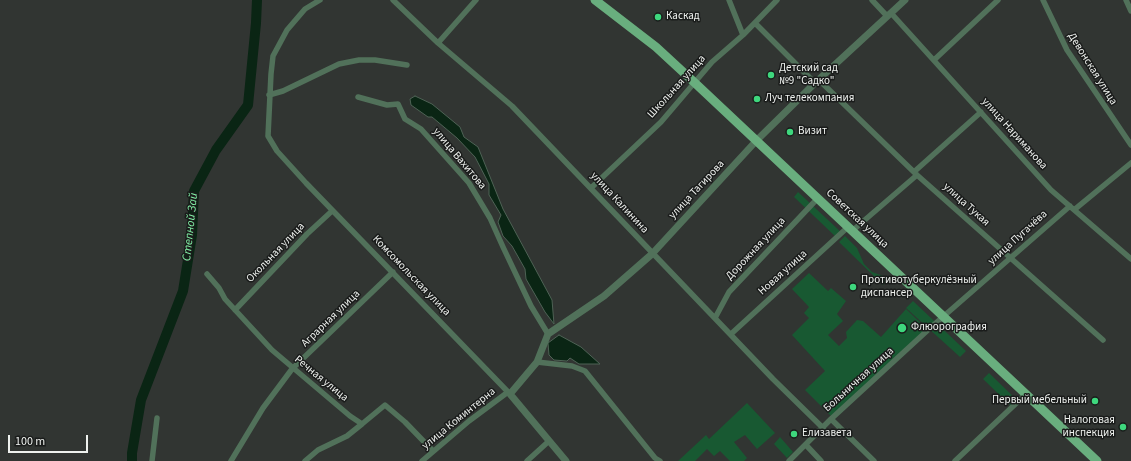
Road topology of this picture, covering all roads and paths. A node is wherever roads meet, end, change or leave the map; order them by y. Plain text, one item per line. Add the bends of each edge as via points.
1 (320, 0) edge
2 (393, 0) edge
3 (476, 0) edge
4 (596, 0) edge
5 (729, 0) edge
6 (777, 0) edge
7 (872, 0) edge
8 (905, 0) edge
9 (998, 0) edge
10 (1042, 0) edge
11 (1126, 0) edge
12 (1131, 11) edge
13 (889, 14) junction
14 (755, 23) junction
15 (743, 35) junction
16 (438, 43) junction
17 (934, 60) junction
18 (407, 65) dead end
19 (695, 82) junction
20 (817, 82) junction
21 (269, 95) junction
22 (358, 97) dead end
23 (981, 112) junction
24 (757, 140) junction
25 (1131, 145) edge
26 (1131, 163) edge
27 (916, 173) junction
28 (591, 188) junction
29 (818, 198) junction
30 (1072, 208) junction
31 (332, 211) junction
32 (850, 229) junction
33 (652, 254) junction
34 (1011, 259) junction
35 (1131, 259) edge
36 (393, 272) junction
37 (207, 274) dead end
38 (235, 310) junction
39 (943, 317) junction
40 (715, 318) junction
41 (548, 334) junction
42 (730, 334) junction
43 (1103, 340) dead end
44 (537, 362) junction
45 (292, 369) junction
46 (509, 393) junction
47 (1026, 394) junction
48 (157, 418) dead end
49 (831, 419) junction
50 (362, 424) junction
51 (823, 428) junction
52 (549, 441) junction
53 (806, 445) junction
54 (433, 451) junction
55 (152, 461) edge
56 (231, 461) edge
57 (304, 461) edge
58 (422, 461) edge
59 (527, 461) edge
60 (566, 461) edge
61 (660, 461) edge
62 (789, 461) edge
63 (822, 461) edge
64 (874, 461) edge
65 (955, 461) edge
66 (1097, 461) edge

1 - 21 street, Комсомольская улица via 305,10 287,30 273,56
2 - 16 street, улица Калинина
3 - 16 street
4 - 19 main road, Советская улица via 656,47
5 - 15 street
6 - 14 street, Школьная улица
7 - 13 street, улица Нариманова
8 - 13 street, улица Тагирова
9 - 17 street
10 - 25 street, Девонская улица via 1067,50
11 - 12 street
13 - 17 street, улица Нариманова
13 - 20 street, улица Тагирова
14 - 15 street, Школьная улица
14 - 20 street, улица Тукая
15 - 19 street, Школьная улица via 712,62
16 - 28 street, улица Калинина via 512,106
17 - 23 street, улица Нариманова
18 - 21 street via 375,60 339,64 283,91
19 - 24 main road, Советская улица
19 - 28 street, Школьная улица via 661,122
20 - 24 street, улица Тагирова
20 - 27 street, улица Тукая
21 - 31 street, Комсомольская улица via 268,136 277,151
22 - 41 street, улица Вахитова via 387,105 398,104 405,118 421,129 469,183 490,218 531,306
23 - 27 street, Новая улица
23 - 30 street, улица Нариманова via 1051,190
24 - 29 main road, Советская улица
24 - 33 street, улица Тагирова
26 - 30 street
27 - 32 street, Новая улица
27 - 34 street, улица Тукая
28 - 33 street, улица Калинина
29 - 32 main road, Советская улица
29 - 40 street, Дорожная улица via 729,292
30 - 34 street, улица Пугачёва
30 - 35 street, улица Нариманова
31 - 36 street, Комсомольская улица
31 - 38 street, Окольная улица
32 - 39 main road, Советская улица
32 - 42 street, Новая улица
33 - 40 street, улица Калинина
33 - 41 street, улица Тагирова via 604,296
34 - 39 street, улица Пугачёва
34 - 43 street, улица Тукая
36 - 45 street, Аграрная улица
36 - 46 street, Комсомольская улица
37 - 38 street, Речная улица
38 - 45 street, Речная улица
39 - 47 main road, Советская улица
39 - 49 street, Больничная улица
40 - 42 street, улица Калинина
41 - 44 street
42 - 51 street, улица Калинина
44 - 46 street
44 - 61 street via 572,366 585,371
45 - 50 street, Речная улица
45 - 56 street, Аграрная улица via 263,408
46 - 52 street, Комсомольская улица
46 - 54 street, улица Коминтерна
47 - 65 street
47 - 66 main road, Советская улица
48 - 55 street
49 - 51 street, Больничная улица
49 - 64 street
50 - 54 street via 385,405
50 - 57 street
51 - 53 street, Больничная улица
52 - 59 street
52 - 60 street, Комсомольская улица
53 - 62 street, Больничная улица
53 - 63 street
54 - 58 street, улица Коминтерна

